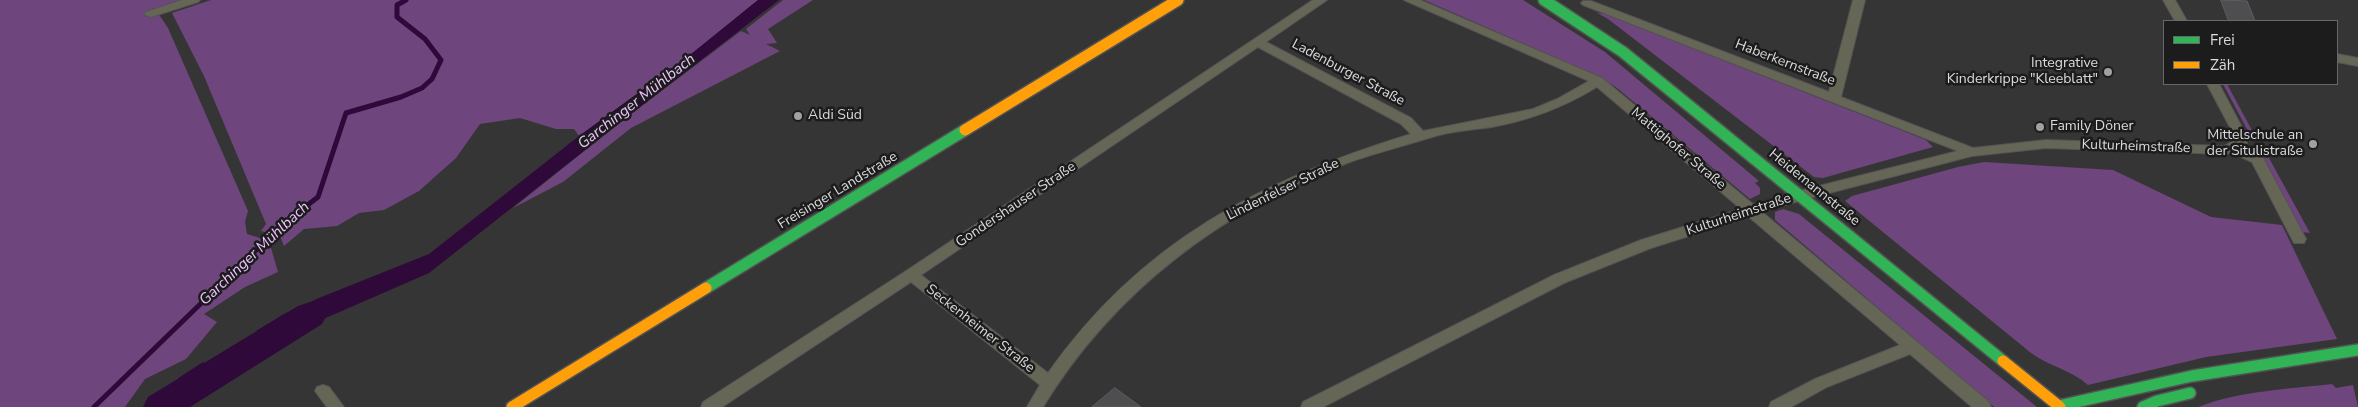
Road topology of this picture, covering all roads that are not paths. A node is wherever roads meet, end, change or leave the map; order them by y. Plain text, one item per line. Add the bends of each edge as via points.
1 (194, 0) edge
2 (1178, 0) edge
3 (1321, 0) edge
4 (1410, 0) edge
5 (1544, 0) edge
6 (1859, 0) edge
7 (2168, 0) edge
8 (1587, 2) edge
9 (150, 14) dead end
10 (1567, 14) junction
11 (2179, 20) edge
12 (1257, 42) junction
13 (2338, 58) edge
14 (2357, 62) edge
15 (1598, 81) junction
16 (2214, 85) edge
17 (1834, 98) junction
18 (1421, 136) junction
19 (2233, 148) junction
20 (1972, 152) junction
21 (1799, 196) junction
22 (1751, 211) junction
23 (2299, 239) dead end
24 (911, 275) junction
25 (1913, 346) junction
26 (2358, 350) edge
27 (1049, 383) junction
28 (2202, 390) dead end
29 (323, 391) dead end
30 (2185, 394) junction
31 (2059, 406) edge
32 (336, 407) edge
33 (512, 407) edge
34 (709, 407) edge
35 (1035, 407) edge
36 (1309, 407) edge
37 (1777, 407) edge
38 (1983, 407) edge
39 (2143, 407) edge
40 (2172, 407) edge

1 - 9 street
2 - 33 main road, Freisinger Landstraße
3 - 12 street, Gondershauser Straße
4 - 15 street, Mattighofer Straße
5 - 10 main road, Heidemannstraße
6 - 17 street
7 - 11 street
8 - 10 street
8 - 17 street, Haberkernstraße
10 - 21 main road, Heidemannstraße via 1623,52
12 - 18 street, Ladenburger Straße via 1406,121
12 - 24 street, Gondershauser Straße
13 - 14 street
15 - 18 street, Lindenfelser Straße via 1538,112
15 - 22 street, Mattighofer Straße
16 - 19 street via 2240,133 2240,143
17 - 20 street, Haberkernstraße
18 - 27 street, Lindenfelser Straße via 1322,168 1232,213 1185,243 1144,276 1103,317
19 - 20 street, Kulturheimstraße via 2046,144
19 - 23 street via 2257,160
20 - 21 street, Kulturheimstraße
21 - 22 street, Kulturheimstraße
21 - 31 main road, Heidemannstraße
22 - 25 street, Mattighofer Straße
22 - 36 street, Kulturheimstraße via 1646,244 1559,279
24 - 27 street, Seckenheimer Straße
24 - 34 street, Gondershauser Straße
25 - 37 street via 1821,384
25 - 38 street, Mattighofer Straße
26 - 31 main road via 2310,355 2103,393
27 - 35 street, Lindenfelser Straße
28 - 30 main road
29 - 32 street
30 - 39 main road
30 - 40 main road

